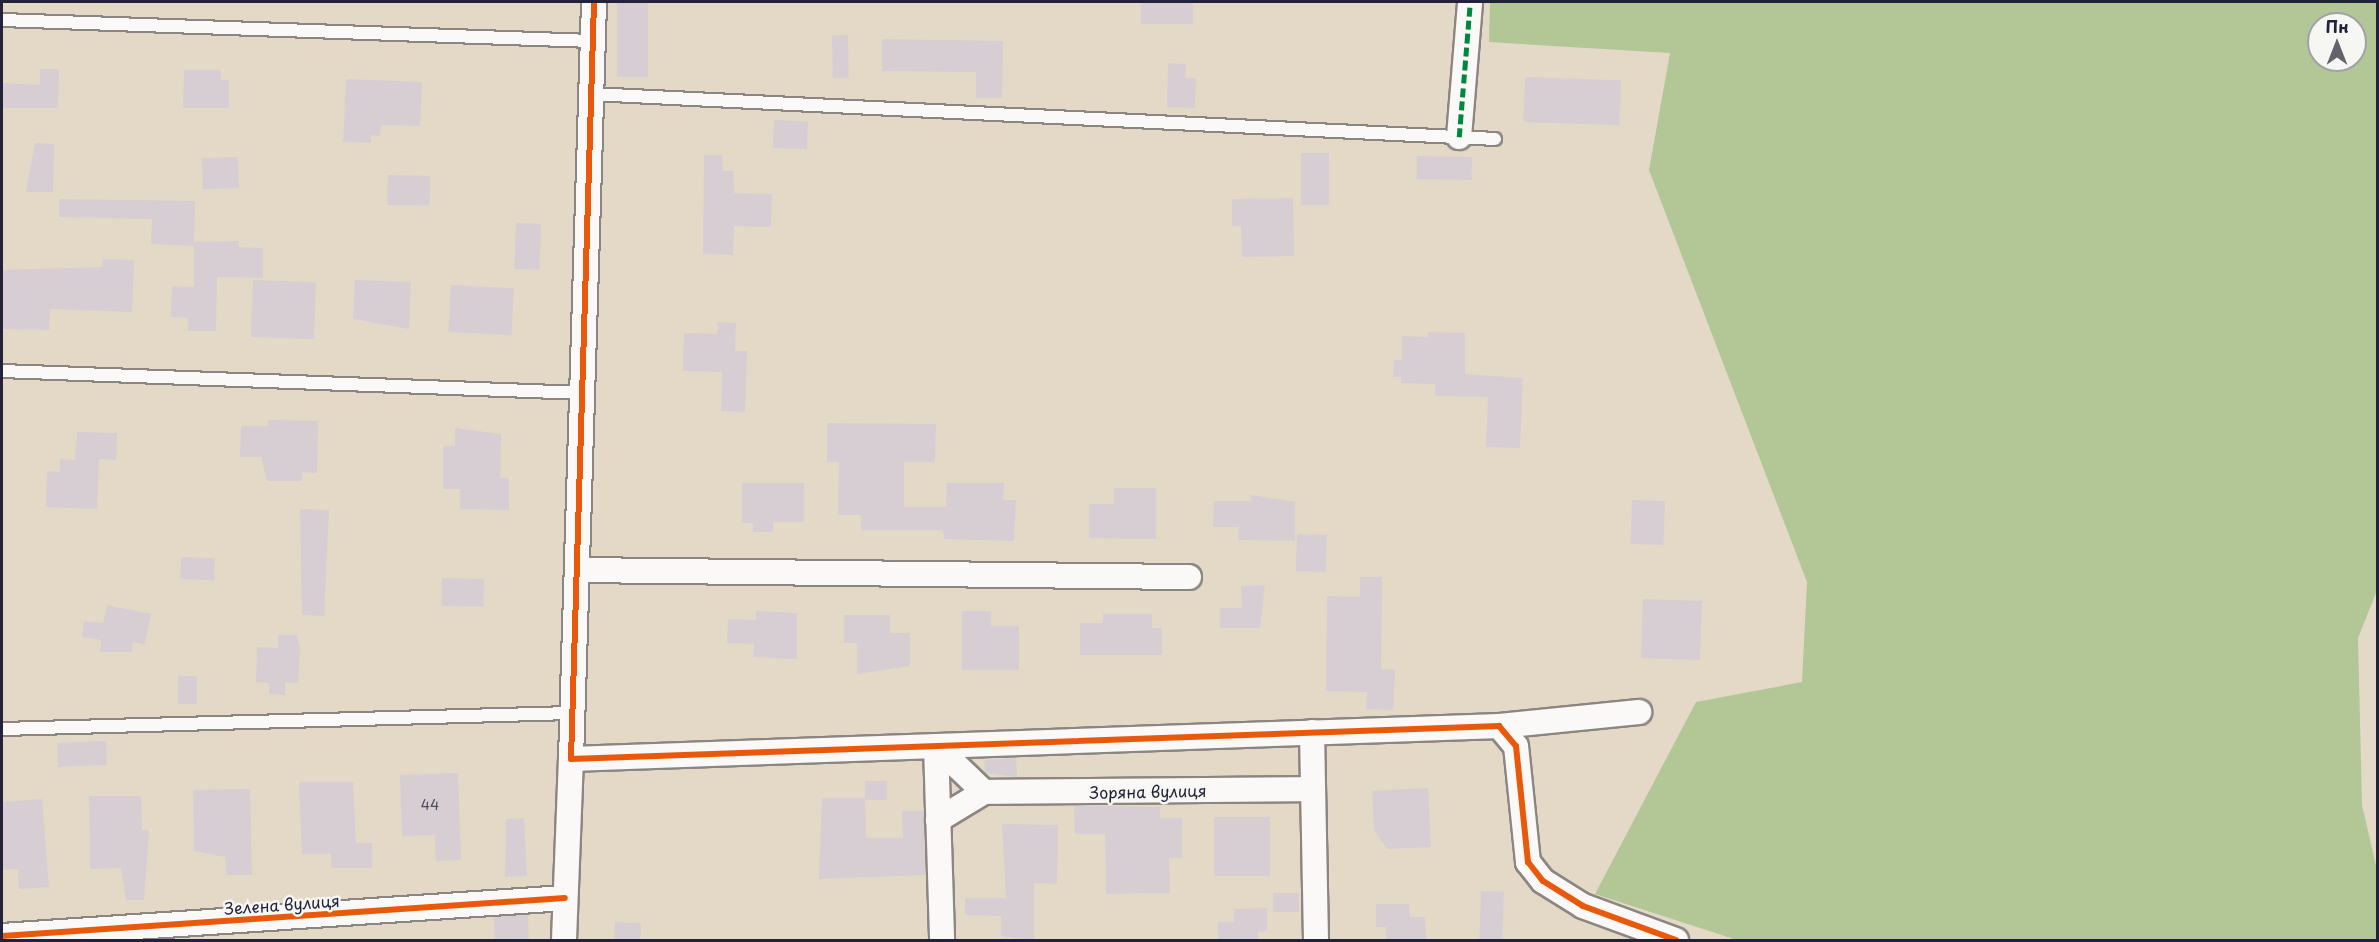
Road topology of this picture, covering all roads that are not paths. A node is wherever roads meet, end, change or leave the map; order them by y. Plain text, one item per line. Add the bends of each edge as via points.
1 (594, 2) edge
2 (1470, 2) edge
3 (2, 20) edge
4 (593, 41) junction
5 (592, 94) junction
6 (1459, 137) junction
7 (1495, 139) dead end
8 (2, 371) edge
9 (582, 393) junction
10 (577, 570) junction
11 (1190, 577) dead end
12 (1639, 712) dead end
13 (573, 713) junction
14 (1499, 726) junction
15 (2, 729) edge
16 (1312, 732) junction
17 (936, 746) junction
18 (572, 759) junction
19 (1312, 789) junction
20 (984, 792) junction
21 (939, 820) junction
22 (565, 898) junction
23 (2, 936) edge
24 (564, 940) edge
25 (942, 940) edge
26 (1316, 940) edge
27 (1676, 940) edge

1 - 4 street
2 - 6 street
3 - 4 lane
4 - 5 street
5 - 6 lane
5 - 9 street
6 - 7 lane
8 - 9 lane
9 - 10 street
10 - 11 street
10 - 13 street
12 - 14 street
13 - 15 lane
13 - 18 street
14 - 16 street
14 - 27 street via 1516,746 1528,862 1544,881 1583,906
16 - 17 street
16 - 19 street
17 - 18 street
17 - 20 street
17 - 21 street
18 - 22 street
19 - 20 street, Зоряна вулиця
19 - 26 street
20 - 21 street
21 - 25 street
22 - 23 street, Зелена вулиця
22 - 24 street

